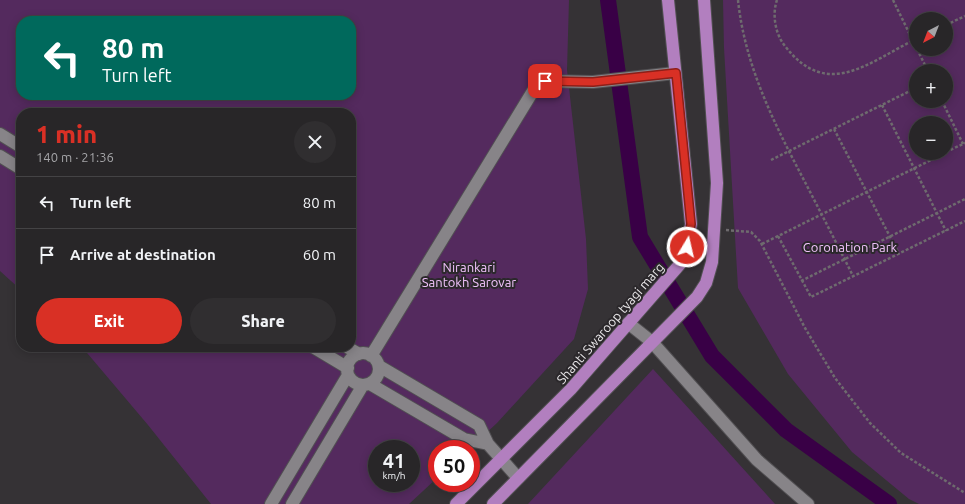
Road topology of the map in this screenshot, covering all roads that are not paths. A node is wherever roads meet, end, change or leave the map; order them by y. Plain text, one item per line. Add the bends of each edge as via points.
1 (668, 0) edge
2 (704, 0) edge
3 (676, 73) junction
4 (0, 134) edge
5 (16, 144) edge
6 (0, 156) edge
7 (16, 166) edge
8 (628, 323) junction
9 (656, 338) junction
10 (320, 352) edge
11 (356, 352) edge
12 (359, 354) junction
13 (371, 356) junction
14 (379, 366) junction
15 (348, 371) junction
16 (366, 385) junction
17 (488, 444) junction
18 (502, 459) junction
19 (518, 478) junction
20 (271, 504) edge
21 (292, 504) edge
22 (456, 504) edge
23 (492, 504) edge
24 (808, 504) edge

1 - 3 main road, Shanti Swaroop tyagi marg
2 - 9 main road via 717,183 712,262 706,283 697,298
3 - 8 main road, Shanti Swaroop tyagi marg via 691,224 687,247 681,263
3 - 13 street via 593,82 545,81 533,91
4 - 5 street
6 - 7 street
8 - 9 street
8 - 18 main road, Shanti Swaroop tyagi marg via 571,390
9 - 19 main road
9 - 24 street via 757,460
10 - 15 street
11 - 12 street
12 - 13 street
12 - 15 street via 350,360
13 - 14 street
14 - 16 street via 378,377
14 - 17 street via 475,422
15 - 16 street via 354,382
15 - 20 street
16 - 17 street via 464,439
16 - 21 street
17 - 18 street
18 - 19 street
18 - 22 main road, Shanti Swaroop tyagi marg
19 - 23 main road

